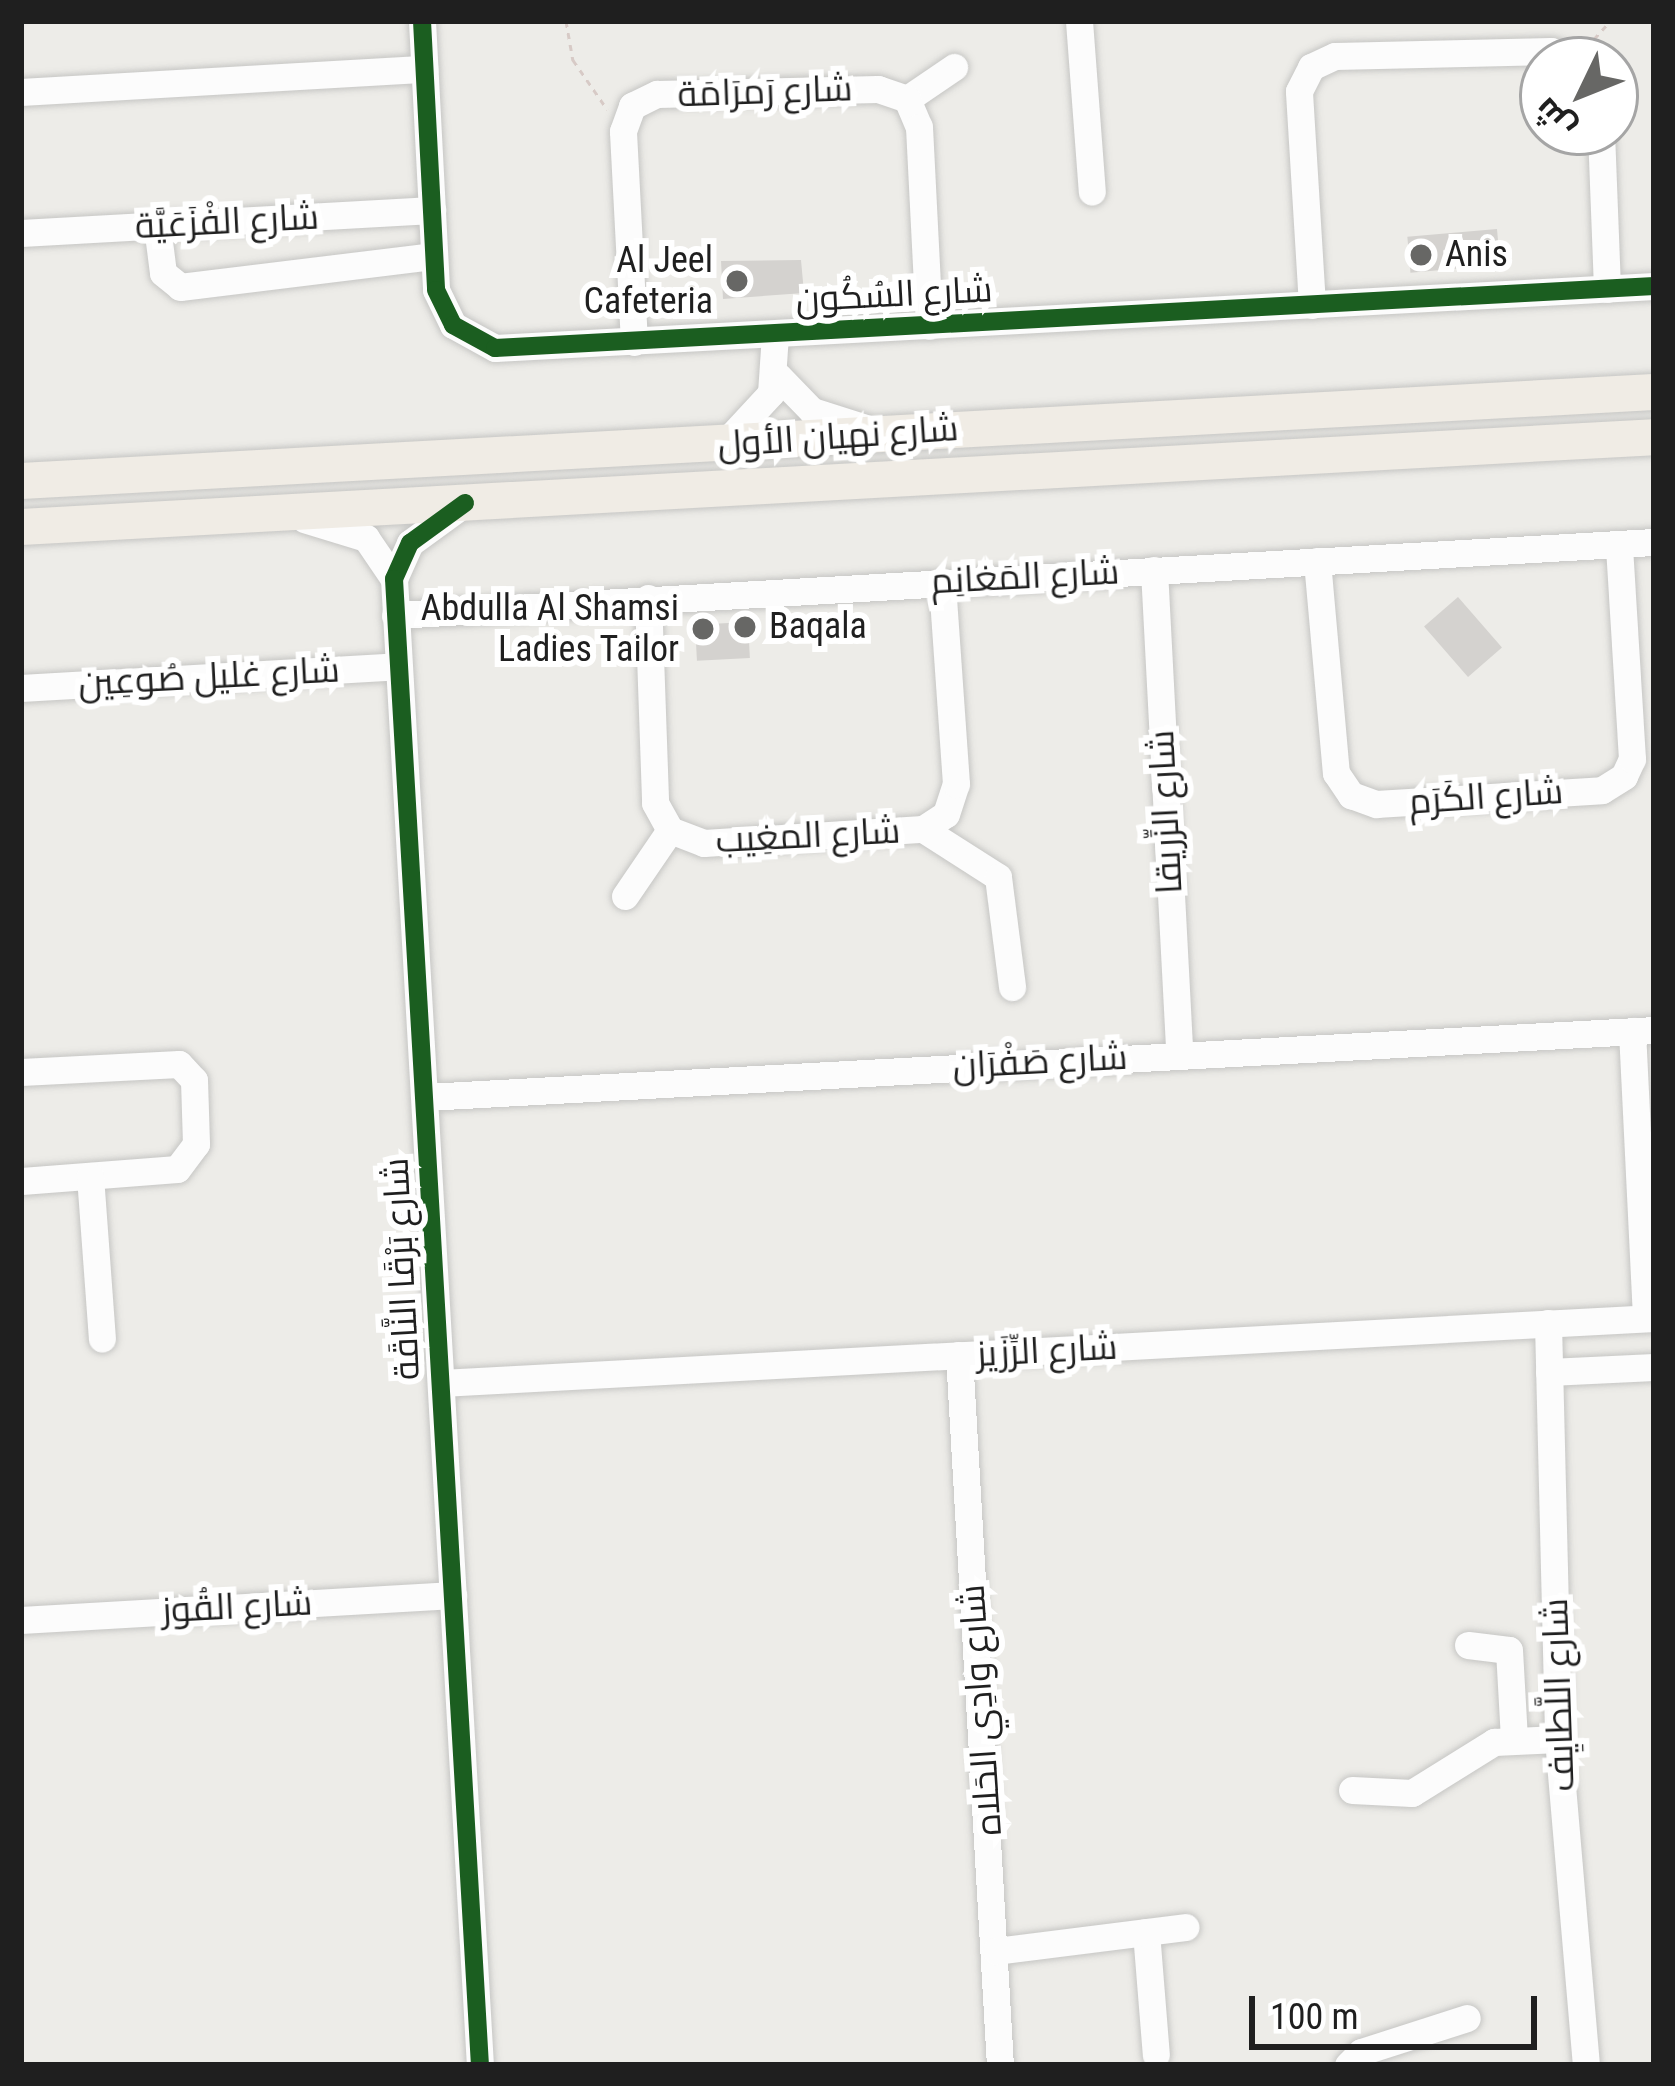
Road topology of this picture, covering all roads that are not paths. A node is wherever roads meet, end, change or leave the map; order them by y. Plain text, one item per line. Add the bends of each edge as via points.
1 (422, 21) edge
2 (1079, 21) edge
3 (1519, 58) edge
4 (954, 67) dead end
5 (424, 69) junction
6 (21, 92) edge
7 (907, 99) junction
8 (1602, 156) edge
9 (1092, 192) dead end
10 (432, 210) junction
11 (157, 226) junction
12 (21, 233) edge
13 (434, 256) junction
14 (1654, 286) edge
15 (1607, 289) junction
16 (1312, 305) junction
17 (929, 326) junction
18 (775, 334) junction
19 (634, 341) junction
20 (778, 376) junction
21 (1654, 392) edge
22 (883, 433) junction
23 (1654, 437) edge
24 (720, 446) junction
25 (21, 481) edge
26 (465, 503) junction
27 (278, 512) junction
28 (21, 527) edge
29 (1654, 542) edge
30 (1619, 544) junction
31 (1318, 561) junction
32 (1154, 570) junction
33 (394, 579) junction
34 (942, 582) junction
35 (648, 598) junction
36 (395, 615) junction
37 (398, 666) junction
38 (21, 688) edge
39 (670, 830) junction
40 (923, 830) junction
41 (626, 896) dead end
42 (1012, 987) dead end
43 (1643, 1030) edge
44 (1179, 1054) junction
45 (21, 1072) edge
46 (426, 1097) junction
47 (90, 1176) junction
48 (21, 1181) edge
49 (1650, 1318) edge
50 (1548, 1323) junction
51 (102, 1339) dead end
52 (959, 1355) junction
53 (1654, 1367) edge
54 (1550, 1372) junction
55 (441, 1383) junction
56 (453, 1595) junction
57 (21, 1620) edge
58 (1468, 1646) dead end
59 (1514, 1739) junction
60 (1558, 1739) junction
61 (1352, 1790) dead end
62 (1186, 1928) dead end
63 (1146, 1932) junction
64 (996, 1951) junction
65 (1468, 2018) dead end
66 (1156, 2055) dead end
67 (480, 2065) edge
68 (1000, 2065) edge
69 (1348, 2065) edge
70 (1586, 2065) edge

1 - 5 street, شارع السُكُون
2 - 9 street
3 - 16 street via 1335,56 1311,67 1299,91
4 - 7 street
5 - 6 street
5 - 10 street, شارع السُكُون
7 - 17 street via 919,128
7 - 19 street, شارع رَمرَامَة via 878,88 657,94 623,122
8 - 15 street
10 - 11 street, شارع الفْزَعَيَّة
10 - 13 street, شارع السُكُون
11 - 12 street, شارع الفْزَعَيَّة
11 - 13 street via 163,273 180,287
13 - 19 street, شارع السُكُون via 440,302 472,340 507,348
14 - 15 street, شارع السُكُون
15 - 16 street, شارع السُكُون
16 - 17 street, شارع السُكُون
17 - 18 street, شارع السُكُون
18 - 19 street, شارع السُكُون
18 - 20 street, شارع السُكُون
20 - 22 street via 812,411
20 - 24 street via 762,410
21 - 22 main road, شارع نهيان الأول
22 - 24 main road, شارع نهيان الأول
23 - 26 main road, شارع نهيان الأول
24 - 25 main road, شارع نهيان الأول
26 - 27 main road, شارع نهيان الأول
26 - 33 street via 410,543
27 - 28 main road, شارع نهيان الأول
27 - 33 street via 366,538
29 - 30 street, شارع المَغانِم
30 - 31 street, شارع المَغانِم
30 - 31 street, شارع الكَرَم via 1632,759 1618,782 1376,804 1351,795 1336,773
31 - 32 street, شارع المَغانِم
32 - 34 street, شارع المَغانِم
32 - 44 street, شارع الزِّريقا
33 - 36 street, شارع بَرْقَا النَّاقَة
34 - 35 street, شارع المَغانِم
34 - 40 street, شارع المغِيب via 955,791
35 - 36 street, شارع المَغانِم
35 - 39 street, شارع المغِيب via 654,793
36 - 37 street, شارع بَرْقَا النَّاقَة
37 - 38 street, شارع غليل صُوعِين
37 - 46 street, شارع بَرْقَا النَّاقَة
39 - 40 street, شارع المغِيب via 704,843
39 - 41 street
40 - 42 street via 998,877
43 - 44 street, شارع صَفْرَان
43 - 49 street
44 - 46 street, شارع صَفْرَان
45 - 47 street via 171,1063 189,1071 196,1144 188,1162
46 - 55 street, شارع بَرْقَا النَّاقَة
47 - 48 street
47 - 51 street
49 - 50 street, شارع الرِّزَيز
50 - 52 street, شارع الرِّزَيز
50 - 54 street, شارع اللَّطايِف
52 - 55 street, شارع الرِّزَيز
52 - 64 street, شارع وادِي الحَلاه
53 - 54 street
54 - 60 street, شارع اللَّطايِف
55 - 56 street, شارع بَرْقَا النَّاقَة
56 - 57 street, شارع القُوز
56 - 67 street, شارع بَرْقَا النَّاقَة
58 - 59 street via 1509,1650
59 - 60 street
59 - 61 street via 1486,1746 1412,1793
60 - 70 street, شارع اللَّطايِف
62 - 63 street
63 - 64 street
63 - 66 street
64 - 68 street, شارع وادِي الحَلاه
65 - 69 street

